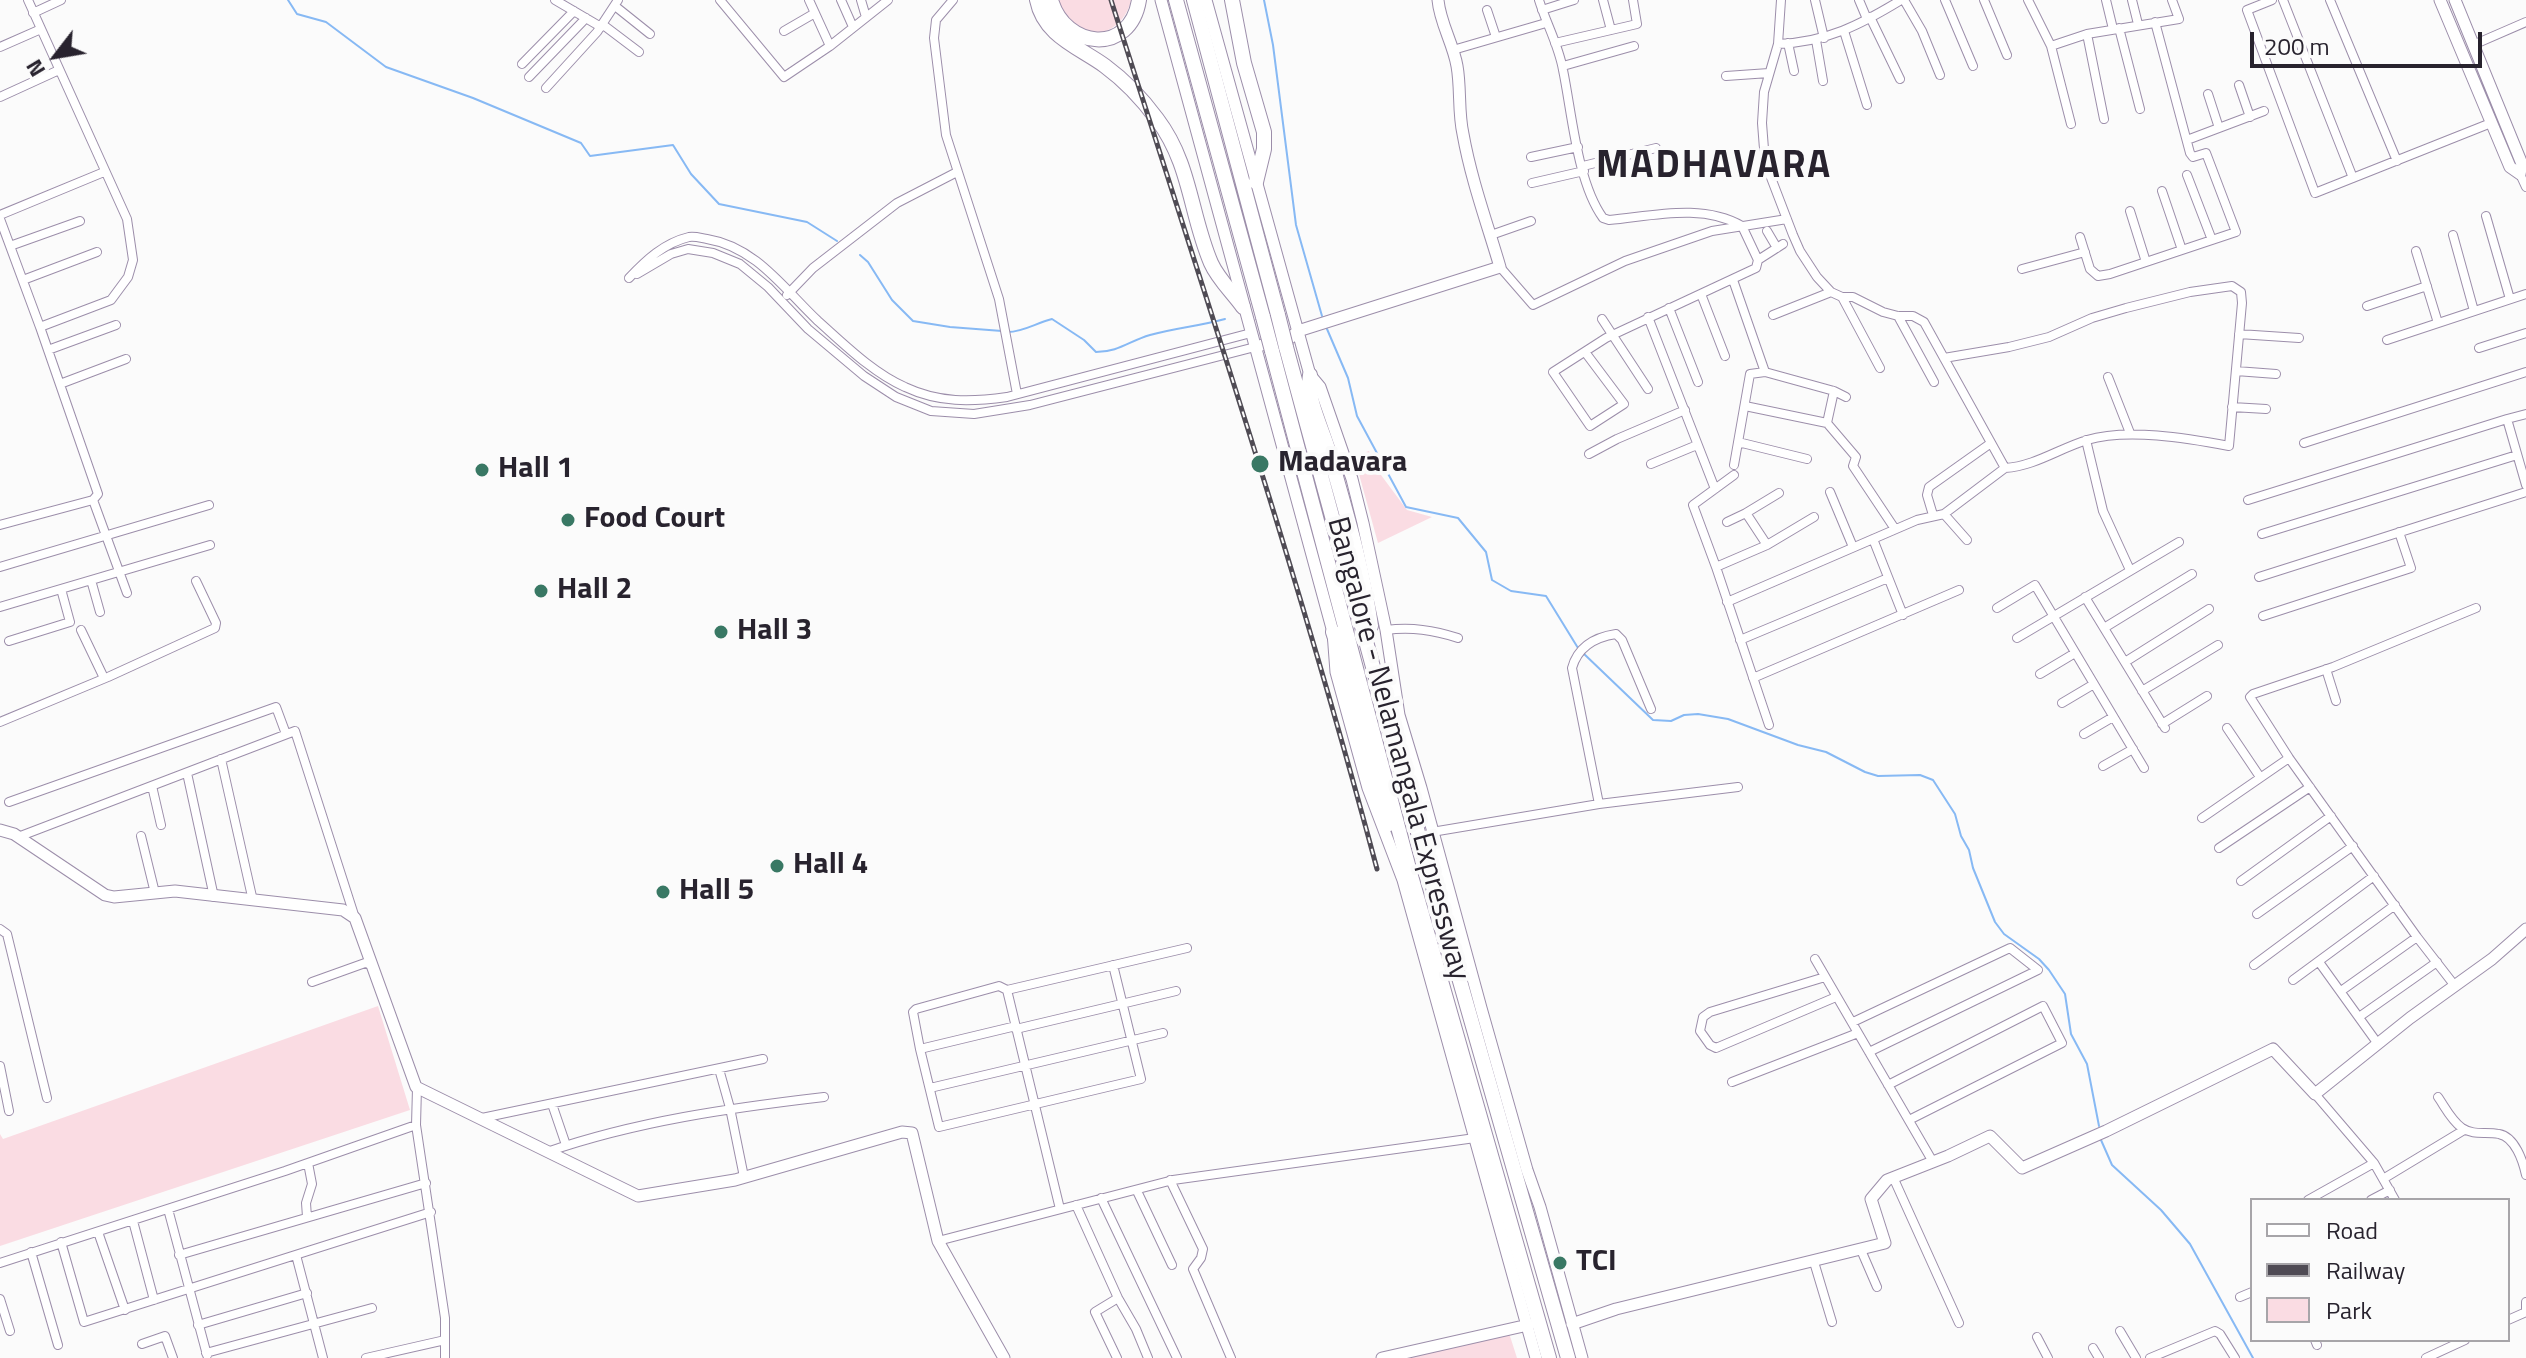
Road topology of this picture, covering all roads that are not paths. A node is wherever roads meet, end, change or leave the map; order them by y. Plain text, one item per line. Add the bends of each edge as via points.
1 (28, 0) edge
2 (61, 0) edge
3 (555, 0) edge
4 (720, 0) edge
5 (809, 0) edge
6 (841, 0) edge
7 (861, 0) edge
8 (888, 0) edge
9 (953, 0) edge
10 (1037, 0) edge
11 (1051, 0) edge
12 (1139, 0) edge
13 (1161, 0) edge
14 (1176, 0) edge
15 (1194, 0) edge
16 (1206, 0) edge
17 (1232, 0) edge
18 (1438, 0) edge
19 (1539, 0) edge
20 (1574, 0) edge
21 (1603, 0) edge
22 (1633, 0) edge
23 (1781, 0) edge
24 (1815, 0) edge
25 (1859, 0) edge
26 (1903, 0) edge
27 (1945, 0) edge
28 (1984, 0) edge
29 (2028, 0) edge
30 (2106, 0) edge
31 (2132, 0) edge
32 (2172, 0) edge
33 (2272, 0) edge
34 (2283, 0) edge
35 (2330, 0) edge
36 (2440, 0) edge
37 (2455, 0) edge
38 (617, 3) edge
39 (1487, 10) dead end
40 (1542, 10) junction
41 (574, 11) junction
42 (33, 13) junction
43 (815, 13) junction
44 (866, 17) junction
45 (586, 18) junction
46 (1869, 18) junction
47 (2155, 22) junction
48 (2526, 22) edge
49 (1546, 23) junction
50 (2138, 24) junction
51 (602, 25) junction
52 (853, 27) junction
53 (2116, 28) junction
54 (41, 29) junction
55 (1611, 30) junction
56 (784, 31) dead end
57 (1844, 31) junction
58 (650, 34) dead end
59 (2087, 34) junction
60 (1496, 37) junction
61 (1820, 39) junction
62 (1555, 43) junction
63 (1788, 43) junction
64 (1778, 44) junction
65 (2473, 45) junction
66 (830, 46) junction
67 (1634, 46) dead end
68 (2051, 46) junction
69 (0, 47) edge
70 (1453, 50) junction
71 (639, 52) dead end
72 (2007, 55) dead end
73 (522, 64) dead end
74 (1563, 66) junction
75 (1973, 66) dead end
76 (59, 70) junction
77 (1794, 71) dead end
78 (1769, 73) junction
79 (1940, 75) dead end
80 (1726, 76) dead end
81 (529, 77) dead end
82 (1900, 79) dead end
83 (1823, 81) dead end
84 (2239, 85) dead end
85 (546, 88) dead end
86 (2208, 94) dead end
87 (0, 97) edge
88 (1867, 105) dead end
89 (2140, 109) dead end
90 (2264, 111) dead end
91 (2250, 117) junction
92 (2104, 119) dead end
93 (2491, 123) junction
94 (2071, 124) dead end
95 (2219, 128) junction
96 (2187, 140) junction
97 (1578, 147) junction
98 (2521, 147) edge
99 (1656, 148) dead end
100 (1531, 157) dead end
101 (2397, 161) junction
102 (1584, 169) junction
103 (104, 172) junction
104 (957, 172) junction
105 (2520, 174) junction
106 (2187, 175) dead end
107 (2353, 178) junction
108 (1256, 182) junction
109 (1532, 183) dead end
110 (2526, 187) edge
111 (2162, 191) dead end
112 (2130, 211) dead end
113 (2486, 216) dead end
114 (0, 217) edge
115 (1787, 219) junction
116 (80, 221) dead end
117 (1531, 221) dead end
118 (1742, 226) junction
119 (1767, 231) dead end
120 (1491, 235) junction
121 (2453, 235) dead end
122 (2080, 237) dead end
123 (2212, 240) junction
124 (10, 246) junction
125 (2182, 250) junction
126 (2416, 251) dead end
127 (97, 252) dead end
128 (2085, 252) junction
129 (1758, 260) junction
130 (2146, 262) junction
131 (1500, 267) junction
132 (2022, 269) dead end
133 (23, 280) junction
134 (1733, 280) junction
135 (2427, 286) junction
136 (790, 292) junction
137 (1831, 292) junction
138 (1701, 294) junction
139 (2526, 294) edge
140 (1842, 297) junction
141 (2510, 299) junction
142 (781, 301) junction
143 (2367, 306) dead end
144 (1243, 307) junction
145 (1669, 308) junction
146 (2474, 311) junction
147 (1773, 315) dead end
148 (1270, 316) junction
149 (1898, 316) junction
150 (1648, 317) junction
151 (1602, 319) dead end
152 (2438, 323) junction
153 (116, 325) dead end
154 (40, 327) junction
155 (1298, 331) junction
156 (1251, 333) junction
157 (2526, 333) edge
158 (2239, 334) junction
159 (1612, 335) junction
160 (2299, 338) dead end
161 (2387, 340) dead end
162 (1255, 347) junction
163 (2479, 348) dead end
164 (1279, 349) junction
165 (48, 350) junction
166 (1585, 352) junction
167 (1725, 356) dead end
168 (1944, 358) junction
169 (126, 359) dead end
170 (1880, 368) dead end
171 (2236, 371) junction
172 (1765, 372) junction
173 (2526, 372) edge
174 (2276, 374) dead end
175 (1310, 375) junction
176 (2108, 377) dead end
177 (1698, 382) dead end
178 (1934, 382) dead end
179 (60, 384) junction
180 (1648, 389) dead end
181 (1834, 391) junction
182 (1017, 394) junction
183 (1846, 397) dead end
184 (1745, 406) junction
185 (2232, 407) junction
186 (2266, 409) dead end
187 (1685, 410) junction
188 (2526, 414) edge
189 (2507, 419) junction
190 (1827, 423) junction
191 (2130, 433) junction
192 (2086, 440) junction
193 (1738, 442) junction
194 (1991, 443) junction
195 (2304, 443) dead end
196 (1697, 445) junction
197 (1589, 454) dead end
198 (2517, 455) junction
199 (1807, 459) dead end
200 (1651, 464) dead end
201 (1734, 465) dead end
202 (2005, 468) junction
203 (1734, 475) dead end
204 (2526, 485) edge
205 (1715, 489) junction
206 (1830, 492) dead end
207 (2526, 492) edge
208 (1779, 493) dead end
209 (93, 500) junction
210 (2248, 500) dead end
211 (209, 505) dead end
212 (1746, 513) junction
213 (1944, 514) junction
214 (1933, 515) junction
215 (1814, 517) dead end
216 (1727, 522) dead end
217 (0, 524) edge
218 (1895, 529) junction
219 (2399, 532) junction
220 (2262, 534) dead end
221 (106, 536) junction
222 (1873, 539) junction
223 (1967, 540) dead end
224 (2179, 542) dead end
225 (210, 545) dead end
226 (1767, 545) junction
227 (1853, 547) junction
228 (0, 567) edge
229 (1716, 567) junction
230 (2130, 570) junction
231 (119, 571) junction
232 (2192, 574) dead end
233 (2259, 577) dead end
234 (1888, 578) junction
235 (91, 580) junction
236 (196, 581) dead end
237 (61, 589) junction
238 (1959, 590) dead end
239 (127, 593) dead end
240 (2085, 597) junction
241 (1727, 602) junction
242 (0, 607) edge
243 (1997, 608) dead end
244 (2476, 608) dead end
245 (2209, 609) dead end
246 (100, 612) dead end
247 (1903, 615) junction
248 (2053, 616) junction
249 (2263, 616) dead end
250 (2104, 628) junction
251 (81, 630) dead end
252 (1386, 630) junction
253 (1333, 632) junction
254 (1458, 638) dead end
255 (2017, 638) dead end
256 (1740, 640) junction
257 (9, 641) dead end
258 (2218, 645) dead end
259 (2075, 653) junction
260 (2125, 662) junction
261 (2326, 669) junction
262 (1376, 670) junction
263 (2040, 674) dead end
264 (104, 678) junction
265 (1753, 678) junction
266 (2094, 684) junction
267 (2142, 691) junction
268 (2207, 696) dead end
269 (2336, 701) dead end
270 (2062, 703) dead end
271 (1651, 709) dead end
272 (2113, 717) junction
273 (0, 722) edge
274 (1769, 725) dead end
275 (2227, 728) dead end
276 (286, 734) junction
277 (2084, 734) dead end
278 (2133, 749) junction
279 (2289, 758) junction
280 (221, 759) junction
281 (2103, 766) dead end
282 (2144, 768) dead end
283 (187, 773) junction
284 (2260, 777) junction
285 (152, 786) junction
286 (1738, 787) dead end
287 (2310, 787) junction
288 (9, 802) dead end
289 (1599, 804) junction
290 (2331, 816) junction
291 (2202, 818) dead end
292 (161, 825) dead end
293 (0, 830) edge
294 (1432, 832) junction
295 (141, 836) dead end
296 (18, 837) junction
297 (2353, 846) junction
298 (2219, 848) dead end
299 (1411, 876) junction
300 (2374, 876) junction
301 (2241, 881) dead end
302 (155, 893) junction
303 (214, 897) junction
304 (253, 901) junction
305 (2395, 905) junction
306 (2257, 914) dead end
307 (355, 918) junction
308 (0, 929) edge
309 (2526, 929) edge
310 (2417, 937) junction
311 (1187, 948) dead end
312 (1815, 959) dead end
313 (2319, 962) junction
314 (2437, 962) junction
315 (372, 965) junction
316 (1113, 965) junction
317 (2254, 965) dead end
318 (1825, 977) junction
319 (2293, 980) dead end
320 (312, 982) dead end
321 (2455, 986) junction
322 (1007, 990) junction
323 (1176, 991) dead end
324 (2341, 991) junction
325 (1836, 997) junction
326 (1123, 1003) junction
327 (2359, 1017) junction
328 (1853, 1022) junction
329 (1016, 1027) junction
330 (1163, 1033) dead end
331 (1858, 1033) junction
332 (1131, 1040) junction
333 (2378, 1044) junction
334 (920, 1049) junction
335 (1869, 1052) junction
336 (763, 1059) dead end
337 (0, 1066) edge
338 (1025, 1066) junction
339 (719, 1069) junction
340 (1732, 1082) dead end
341 (1888, 1085) junction
342 (417, 1088) junction
343 (930, 1088) junction
344 (2315, 1094) junction
345 (824, 1097) dead end
346 (2438, 1097) dead end
347 (47, 1098) dead end
348 (552, 1104) junction
349 (1035, 1104) junction
350 (730, 1108) junction
351 (9, 1111) dead end
352 (482, 1118) junction
353 (1909, 1120) junction
354 (416, 1125) junction
355 (2464, 1130) junction
356 (1475, 1138) junction
357 (566, 1145) junction
358 (546, 1152) junction
359 (1933, 1162) junction
360 (308, 1163) junction
361 (2374, 1163) junction
362 (2526, 1175) edge
363 (744, 1177) junction
364 (1893, 1177) junction
365 (2383, 1179) junction
366 (1170, 1180) junction
367 (426, 1183) junction
368 (2390, 1190) junction
369 (1137, 1191) junction
370 (1101, 1198) junction
371 (2312, 1198) edge
372 (2375, 1198) edge
373 (2394, 1198) edge
374 (1076, 1205) junction
375 (168, 1209) junction
376 (1060, 1209) junction
377 (431, 1212) junction
378 (307, 1217) junction
379 (133, 1221) junction
380 (98, 1232) junction
381 (938, 1241) junction
382 (61, 1242) junction
383 (1861, 1250) junction
384 (31, 1252) junction
385 (179, 1255) junction
386 (296, 1255) junction
387 (1814, 1262) junction
388 (0, 1263) edge
389 (1172, 1265) dead end
390 (1877, 1287) dead end
391 (188, 1288) junction
392 (307, 1293) junction
393 (2250, 1293) edge
394 (2240, 1297) dead end
395 (1118, 1298) junction
396 (0, 1299) edge
397 (154, 1300) junction
398 (2526, 1302) edge
399 (372, 1308) dead end
400 (125, 1310) junction
401 (2526, 1311) edge
402 (1832, 1322) dead end
403 (315, 1323) junction
404 (1959, 1323) dead end
405 (1572, 1324) junction
406 (198, 1325) junction
407 (1528, 1325) junction
408 (10, 1331) dead end
409 (2120, 1331) dead end
410 (2037, 1337) dead end
411 (445, 1340) junction
412 (2461, 1342) edge
413 (142, 1344) dead end
414 (58, 1345) dead end
415 (2093, 1348) dead end
416 (207, 1355) edge
417 (1397, 1356) edge
418 (321, 1357) edge
419 (173, 1358) edge
420 (366, 1358) edge
421 (445, 1358) edge
422 (1004, 1358) edge
423 (1117, 1358) edge
424 (1148, 1358) edge
425 (1177, 1358) edge
426 (1231, 1358) edge
427 (1382, 1358) edge
428 (1536, 1358) edge
429 (1549, 1358) edge
430 (1568, 1358) edge
431 (1582, 1358) edge
432 (2048, 1358) edge
433 (2099, 1358) edge
434 (2136, 1358) edge
435 (2150, 1358) edge
436 (2235, 1358) edge
437 (2426, 1358) edge

1 - 42 street
2 - 42 street
3 - 41 street
4 - 66 street via 784,77
5 - 43 street
6 - 52 street
7 - 44 street
8 - 44 street
9 - 104 street via 936,20 934,38 946,135
10 - 144 highway via 1052,29 1108,68 1157,120 1185,174 1212,266
11 - 12 highway via 1071,30 1093,40 1125,31
13 - 144 street
14 - 148 highway, Bangalore - Nelamangala Expressway
15 - 148 highway, Bangalore - Nelamangala Expressway
16 - 108 street
17 - 108 highway via 1264,132
18 - 70 street
19 - 40 street
20 - 40 street
21 - 55 street
22 - 55 street via 1637,24
23 - 64 street
24 - 61 street
25 - 46 street
26 - 46 street
26 - 79 street
27 - 75 street
28 - 72 street
29 - 68 street
30 - 53 street
31 - 50 street
32 - 47 street via 2179,19
33 - 107 street via 2247,10 2315,193
34 - 107 street
35 - 101 street
36 - 93 street
37 - 65 street
38 - 51 street
38 - 58 street
39 - 60 street
40 - 49 street
41 - 45 street
41 - 73 street
42 - 54 street
43 - 56 street
43 - 66 street
44 - 52 street
45 - 51 street
45 - 81 street
46 - 57 street
46 - 82 street
47 - 50 street
47 - 96 street
48 - 65 street
49 - 60 street
49 - 62 street
50 - 53 street
51 - 71 street
51 - 85 street
52 - 66 street
53 - 59 street
53 - 89 street
54 - 69 street
54 - 76 street
55 - 62 street
57 - 61 street
57 - 88 street
59 - 68 street
59 - 92 street
60 - 70 street
61 - 63 street
61 - 83 street
62 - 74 street
63 - 64 street
63 - 77 street
64 - 78 street
65 - 98 street
67 - 74 street
68 - 94 street
70 - 120 street via 1462,131
74 - 97 street
76 - 87 street
76 - 103 street
78 - 80 street
78 - 115 street via 1762,123 1765,162
84 - 91 street
86 - 95 street
90 - 91 street
91 - 95 street
93 - 101 street
93 - 105 street via 2510,167
95 - 96 street
96 - 123 street via 2193,157 2206,153 2236,232
97 - 100 street
97 - 102 street
98 - 105 street
99 - 102 street
101 - 107 street
102 - 109 street
102 - 118 street via 1603,218 1697,212
103 - 114 street
103 - 154 street via 127,219 133,260 128,277 111,300
104 - 136 street via 897,203
104 - 182 street via 999,299
105 - 110 street
106 - 123 street
108 - 155 street
111 - 125 street
112 - 130 street
113 - 141 street
114 - 124 street
115 - 118 street
115 - 137 street via 1800,251
116 - 124 street
117 - 120 street
118 - 129 street
118 - 131 street via 1625,261 1533,305
119 - 129 street via 1780,246
120 - 131 street
121 - 146 street
122 - 128 street
123 - 125 street
124 - 133 street
125 - 130 street
126 - 135 street
127 - 133 street
128 - 130 street via 2098,276
128 - 132 street
129 - 134 street via 1756,268
131 - 155 street
133 - 154 street
134 - 138 street
134 - 172 street
135 - 143 street
135 - 152 street
136 - 142 street
136 - 142 street via 749,254 692,236 668,245 629,278 688,249 740,264
136 - 182 street via 871,367 903,387 936,399 973,402
137 - 140 street
137 - 147 street
138 - 145 street
138 - 167 street
139 - 141 street
140 - 149 street
140 - 170 street
141 - 146 street
142 - 162 street via 864,376 931,411 974,414 1030,405
144 - 156 street
145 - 150 street
145 - 177 street
146 - 152 street
148 - 164 highway, Bangalore - Nelamangala Expressway, bridge
149 - 168 street via 1924,322
149 - 178 street
150 - 159 street
150 - 187 street
151 - 159 street
152 - 161 street
153 - 165 street
154 - 165 street
155 - 156 street via 1287,325
155 - 162 street
155 - 175 street
156 - 162 street
156 - 182 street
157 - 163 street
158 - 160 street
158 - 168 street via 2241,292 2232,286 2126,308 2009,347
158 - 171 street
159 - 166 street
159 - 180 street
162 - 253 street
164 - 262 highway, Bangalore - Nelamangala Expressway
164 - 299 highway, Bangalore - Nelamangala Expressway
165 - 179 street
166 - 166 street via 1624,404 1590,426 1553,372
168 - 194 street
169 - 179 street
171 - 174 street
171 - 185 street
172 - 181 street
172 - 184 street via 1750,374
173 - 195 street
175 - 252 street via 1320,387 1352,479
175 - 262 highway via 1308,386 1365,587
176 - 191 street
179 - 209 street via 98,494
181 - 183 street
181 - 190 street
184 - 190 street
184 - 193 street
185 - 186 street
185 - 191 street via 2229,446
187 - 196 street
187 - 197 street
188 - 189 street
189 - 198 street
189 - 210 street
190 - 218 street via 1856,457 1853,466
191 - 192 street
192 - 202 street via 2038,461
192 - 230 street via 2103,511
193 - 199 street
193 - 201 street
194 - 202 street
194 - 214 street via 1929,487
196 - 200 street
196 - 205 street
198 - 204 street
198 - 220 street
202 - 213 street
203 - 205 street
205 - 229 street via 1693,505
206 - 227 street
207 - 219 street
208 - 212 street
209 - 217 street
209 - 221 street
211 - 221 street
212 - 216 street
212 - 226 street
213 - 214 street
213 - 223 street
214 - 218 street
215 - 226 street
218 - 222 street
219 - 233 street
219 - 249 street via 2411,568
221 - 228 street
221 - 231 street
222 - 227 street
222 - 234 street
224 - 230 street
225 - 231 street
226 - 229 street
227 - 241 street
229 - 241 street
230 - 240 street
231 - 235 street
231 - 239 street
232 - 250 street
234 - 247 street
234 - 256 street
235 - 237 street
235 - 246 street
236 - 264 street via 215,628
237 - 242 street
237 - 257 street via 70,622
238 - 247 street
240 - 248 street
240 - 250 street
241 - 256 street
243 - 248 street via 2035,585
244 - 261 street
245 - 260 street
247 - 265 street
248 - 255 street
248 - 259 street
250 - 260 street
251 - 264 street
252 - 254 street via 1434,630
252 - 294 street via 1399,715
253 - 299 highway via 1378,797
253 - 356 street via 1336,672 1368,788 1403,880
256 - 265 street
258 - 267 street
259 - 263 street
259 - 266 street
260 - 267 street
261 - 269 street
261 - 279 street via 2250,697
262 - 430 highway, Bangalore - Nelamangala Expressway
264 - 273 street
265 - 274 street
266 - 270 street
266 - 272 street
267 - 268 street via 2164,726
271 - 289 street via 1616,634 1595,638 1574,659
272 - 277 street
272 - 278 street
275 - 284 street
276 - 280 street
276 - 288 street via 276,707
276 - 307 street via 295,731
278 - 281 street
278 - 282 street
279 - 284 street
279 - 287 street
280 - 283 street
280 - 304 street
283 - 285 street
283 - 303 street
284 - 291 street
285 - 292 street
285 - 296 street
286 - 289 street
287 - 290 street
287 - 298 street
289 - 294 street
290 - 297 street
290 - 301 street
293 - 296 street
294 - 405 street
295 - 302 street
296 - 302 street via 105,895
297 - 300 street
297 - 306 street
299 - 429 highway, Bangalore - Nelamangala Expressway
300 - 305 street
300 - 317 street
302 - 303 street
303 - 304 street
304 - 307 street via 343,910
305 - 310 street
305 - 313 street
307 - 315 street
308 - 347 street via 7,934
309 - 321 street
310 - 314 street
310 - 324 street
311 - 316 street
312 - 318 street
313 - 319 street
313 - 324 street
314 - 321 street
314 - 327 street
315 - 320 street
315 - 342 street
316 - 322 street
316 - 326 street
318 - 325 street
318 - 325 street via 1710,1012 1700,1024 1703,1038 1716,1048
321 - 333 street
322 - 329 street
322 - 334 street via 999,986 916,1009
323 - 326 street
324 - 327 street
325 - 328 street
326 - 329 street
326 - 332 street
327 - 333 street
328 - 331 street
328 - 335 street via 2010,948 2038,970
329 - 334 street
329 - 338 street
330 - 332 street
331 - 335 street
331 - 340 street
332 - 338 street
332 - 349 street via 1141,1079
333 - 344 street
334 - 343 street
335 - 341 street
336 - 339 street
337 - 351 street
338 - 343 street
338 - 349 street
339 - 348 street
339 - 350 street
341 - 353 street
341 - 353 street via 2043,1006 2062,1043
342 - 352 street
342 - 354 street
343 - 349 street via 939,1127
344 - 359 street via 2273,1049 2022,1168 1990,1136
344 - 361 street
345 - 350 street
346 - 355 street
348 - 352 street
348 - 357 street
349 - 376 street
350 - 357 street
350 - 363 street
352 - 358 street
353 - 359 street
354 - 360 street
354 - 367 street
355 - 362 street via 2510,1139
355 - 365 street
356 - 366 street
356 - 407 street
357 - 358 street
358 - 363 street via 638,1196
359 - 364 street
360 - 375 street
360 - 378 street via 312,1184
361 - 365 street
361 - 371 street
363 - 381 street via 912,1133
364 - 383 street via 1871,1199 1885,1243
364 - 404 street
365 - 368 street
366 - 369 street
366 - 426 street via 1203,1249 1193,1269
367 - 377 street
367 - 378 street
368 - 372 street
368 - 373 street
369 - 370 street
369 - 389 street
370 - 374 street
370 - 425 street
374 - 376 street
374 - 395 street
375 - 379 street
375 - 385 street
376 - 381 street
377 - 386 street
377 - 411 street
378 - 385 street
379 - 380 street
379 - 397 street
380 - 382 street
380 - 400 street
381 - 422 street
382 - 384 street
382 - 400 street via 84,1322
383 - 387 street
383 - 390 street
384 - 388 street
384 - 414 street
385 - 391 street
386 - 391 street
386 - 392 street
387 - 402 street
387 - 405 street
391 - 397 street
391 - 406 street
392 - 403 street
392 - 406 street
393 - 394 street
395 - 423 street via 1095,1312
395 - 424 street
396 - 408 street
397 - 400 street
398 - 401 street
399 - 403 street
403 - 416 street
403 - 418 street
405 - 431 street
406 - 416 street
407 - 417 street
407 - 428 street
409 - 434 street
410 - 432 street
411 - 420 street
411 - 421 street
412 - 437 street
413 - 419 street via 165,1336
415 - 433 street
417 - 427 street
435 - 436 street via 2215,1331

